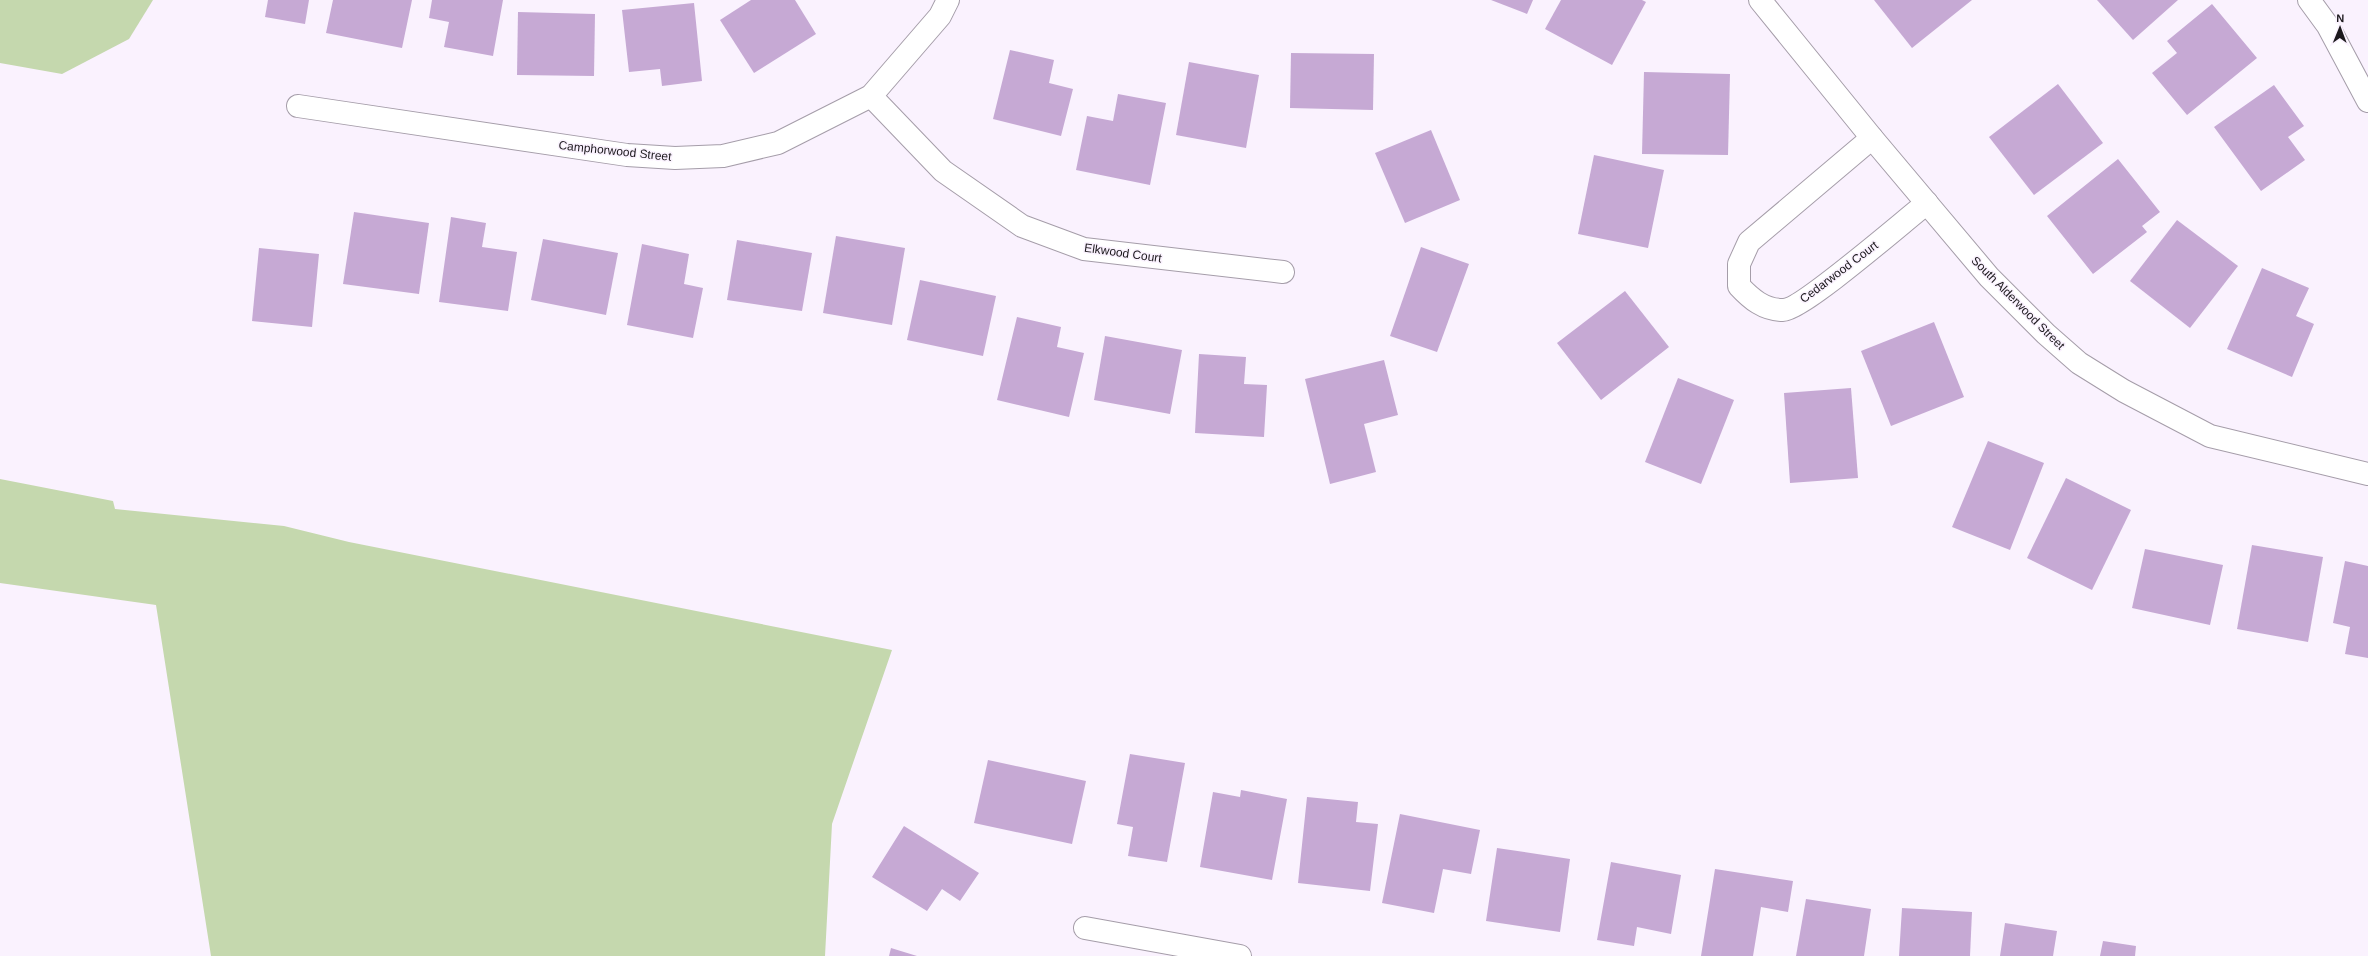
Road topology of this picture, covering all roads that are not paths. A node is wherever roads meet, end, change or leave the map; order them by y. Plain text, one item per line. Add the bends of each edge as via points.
1 (948, 0) edge
2 (1760, 0) edge
3 (2309, 0) edge
4 (871, 96) junction
5 (2368, 101) edge
6 (298, 106) dead end
7 (1872, 138) junction
8 (1926, 203) junction
9 (1283, 272) dead end
10 (2368, 474) edge
11 (1085, 928) dead end
12 (1240, 956) edge

1 - 4 street, Camphorwood Street via 940,16
2 - 7 street, South Alderwood Street
3 - 5 street via 2328,26
4 - 6 street, Camphorwood Street via 778,143 723,156 675,158 627,155
4 - 9 street, Elkwood Court via 943,171 1022,226 1084,249
7 - 8 street, South Alderwood Street
7 - 8 street, Cedarwood Court via 1749,242 1739,264 1739,286 1755,303 1784,310 1807,300
8 - 10 street, South Alderwood Street via 1989,277 2046,334 2092,371 2210,436
11 - 12 street

